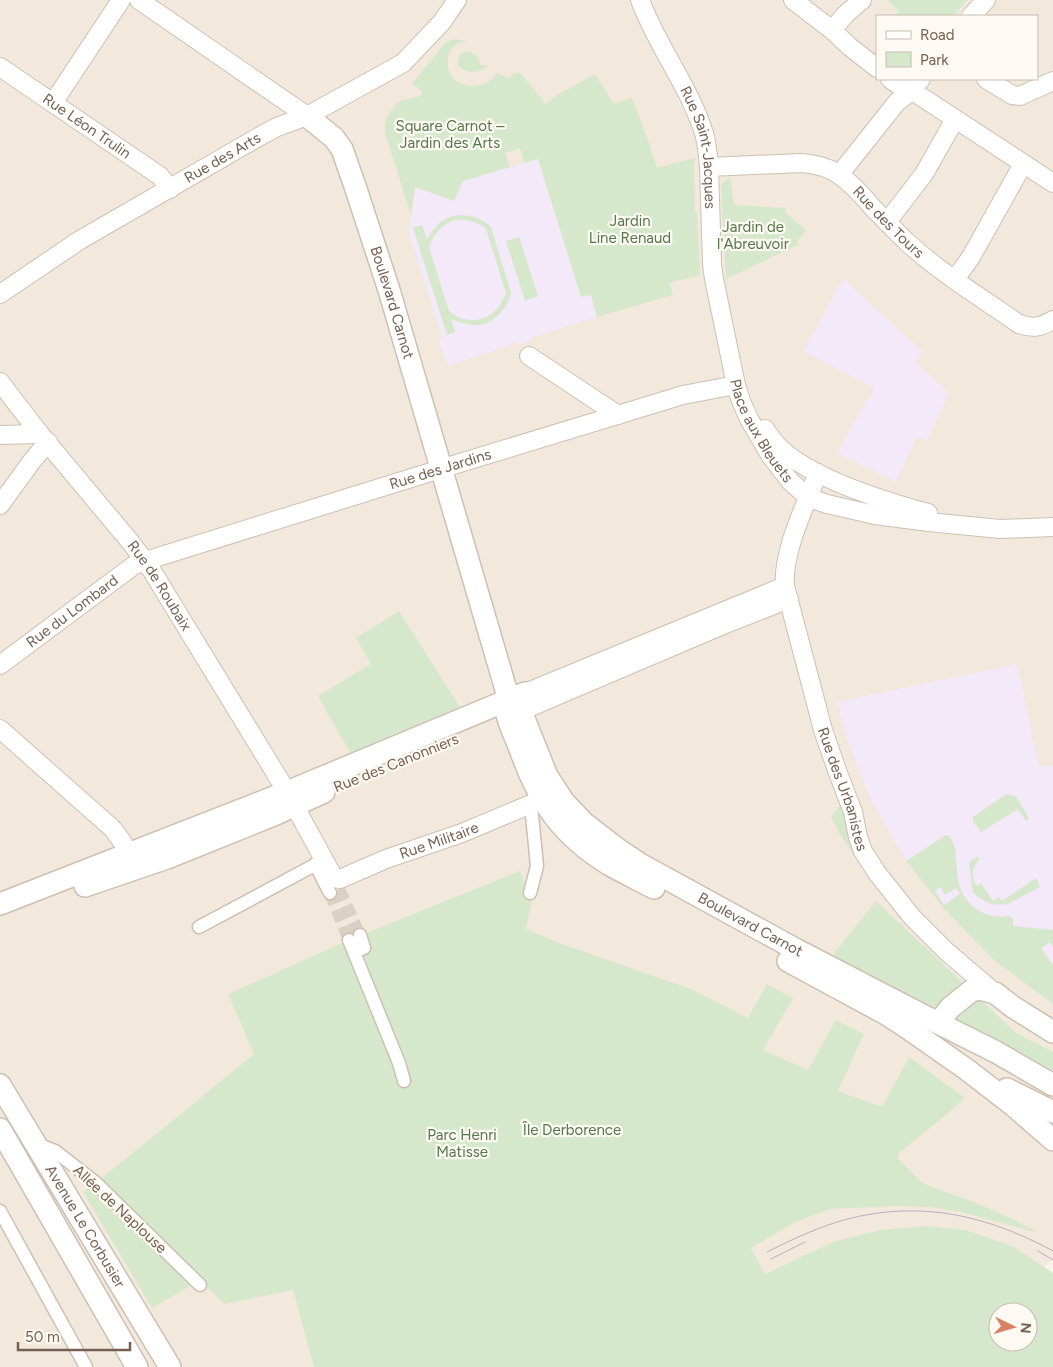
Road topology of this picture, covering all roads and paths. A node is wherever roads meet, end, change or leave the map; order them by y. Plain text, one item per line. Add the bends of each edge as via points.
1 (121, 0) edge
2 (139, 0) edge
3 (457, 0) edge
4 (793, 0) edge
5 (862, 0) edge
6 (986, 0) edge
7 (641, 4) edge
8 (972, 15) edge
9 (832, 30) junction
10 (0, 67) edge
11 (876, 67) edge
12 (891, 80) edge
13 (989, 80) edge
14 (1053, 80) edge
15 (916, 84) edge
16 (53, 103) junction
17 (307, 116) junction
18 (954, 119) junction
19 (1023, 164) junction
20 (709, 167) junction
21 (839, 175) junction
22 (1053, 183) edge
23 (170, 189) junction
24 (887, 222) junction
25 (955, 279) junction
26 (0, 294) edge
27 (1053, 320) edge
28 (529, 356) dead end
29 (0, 382) edge
30 (736, 384) junction
31 (618, 415) junction
32 (0, 435) edge
33 (44, 438) junction
34 (441, 469) junction
35 (818, 473) junction
36 (809, 496) junction
37 (0, 505) edge
38 (1053, 526) edge
39 (981, 527) junction
40 (145, 561) junction
41 (787, 592) junction
42 (0, 665) edge
43 (516, 705) junction
44 (0, 729) edge
45 (291, 798) junction
46 (537, 802) junction
47 (131, 862) junction
48 (320, 862) junction
49 (336, 886) joint
50 (530, 893) dead end
51 (0, 904) edge
52 (0, 919) edge
53 (198, 926) dead end
54 (354, 942) tunnel mouth
55 (995, 993) junction
56 (944, 1026) junction
57 (1053, 1032) edge
58 (966, 1069) junction
59 (404, 1081) dead end
60 (0, 1085) edge
61 (1053, 1085) edge
62 (1053, 1112) edge
63 (0, 1129) edge
64 (1053, 1140) edge
65 (34, 1143) junction
66 (0, 1211) edge
67 (200, 1285) dead end
68 (86, 1367) edge
69 (137, 1367) edge
70 (170, 1367) edge

1 - 16 street
2 - 17 street, Boulevard Carnot
3 - 17 street, Rue des Arts via 442,22 403,63
4 - 9 street
5 - 9 street
6 - 8 street
7 - 20 street, Rue Saint-Jacques via 696,112 704,133
9 - 11 street
10 - 16 street, Rue Léon Trulin
12 - 15 street via 900,86
13 - 14 street via 1012,95 1020,96
15 - 18 street
15 - 21 street via 897,102
16 - 23 street, Rue Léon Trulin via 160,176
17 - 23 street, Rue des Arts via 272,129
17 - 34 street, Boulevard Carnot via 334,138 342,149 383,272
18 - 19 street
18 - 24 street via 924,174
19 - 22 street
19 - 25 street
20 - 21 street, Rue des Tours via 801,163 826,168
20 - 30 street, Rue Saint-Jacques via 712,264
21 - 24 street, Rue des Tours via 853,185
23 - 26 street, Rue des Arts via 80,240
24 - 25 street, Rue des Tours
25 - 27 street, Rue des Tours via 1019,324 1037,327
28 - 31 street
29 - 33 street, Rue de Roubaix
30 - 31 street, Rue des Jardins via 683,395
30 - 35 street, Place aux Bleuets via 776,444
30 - 36 street, Place aux Bleuets via 759,439 790,481
31 - 34 street, Rue des Jardins
32 - 33 street
33 - 37 street via 32,461
33 - 40 street, Rue de Roubaix
34 - 40 street, Rue des Jardins
34 - 43 street, Boulevard Carnot
35 - 36 street, Rue des Urbanistes
35 - 39 street, Place aux Bleuets via 896,503
36 - 39 street, Place aux Bleuets via 827,504 875,515
36 - 41 street, Rue des Urbanistes via 789,552 785,573
38 - 39 street, Place aux Bleuets
40 - 42 street, Rue du Lombard via 133,566
40 - 45 street, Rue de Roubaix
41 - 43 street, Rue des Canonniers via 731,622
41 - 55 street, Rue des Urbanistes via 824,730 863,851 876,873 916,922
43 - 45 street, Rue des Canonniers
43 - 46 street, Boulevard Carnot via 526,768
43 - 56 street, Boulevard Carnot via 558,794 584,823 619,850 797,950
44 - 47 street via 118,835
45 - 47 street, Rue des Canonniers
45 - 48 street, Rue de Roubaix
46 - 49 street, Rue Militaire via 462,833 386,858 340,879
46 - 50 street via 536,866
46 - 58 street, Boulevard Carnot via 586,848 610,865 886,1014
47 - 51 street, Rue des Canonniers
47 - 52 street, Rue des Canonniers
48 - 49 street, Rue de Roubaix
48 - 53 street
54 - 59 street
55 - 56 street via 980,989 971,991 950,1008
55 - 57 street, Rue des Urbanistes
56 - 61 street, Boulevard Carnot
58 - 62 street, Boulevard Carnot
58 - 64 street, Boulevard Carnot
60 - 65 street, Avenue Le Corbusier
63 - 69 street, Avenue Le Corbusier
65 - 67 street, Allée de Naplouse via 55,1151 96,1183
65 - 70 street, Avenue Le Corbusier
66 - 68 street

